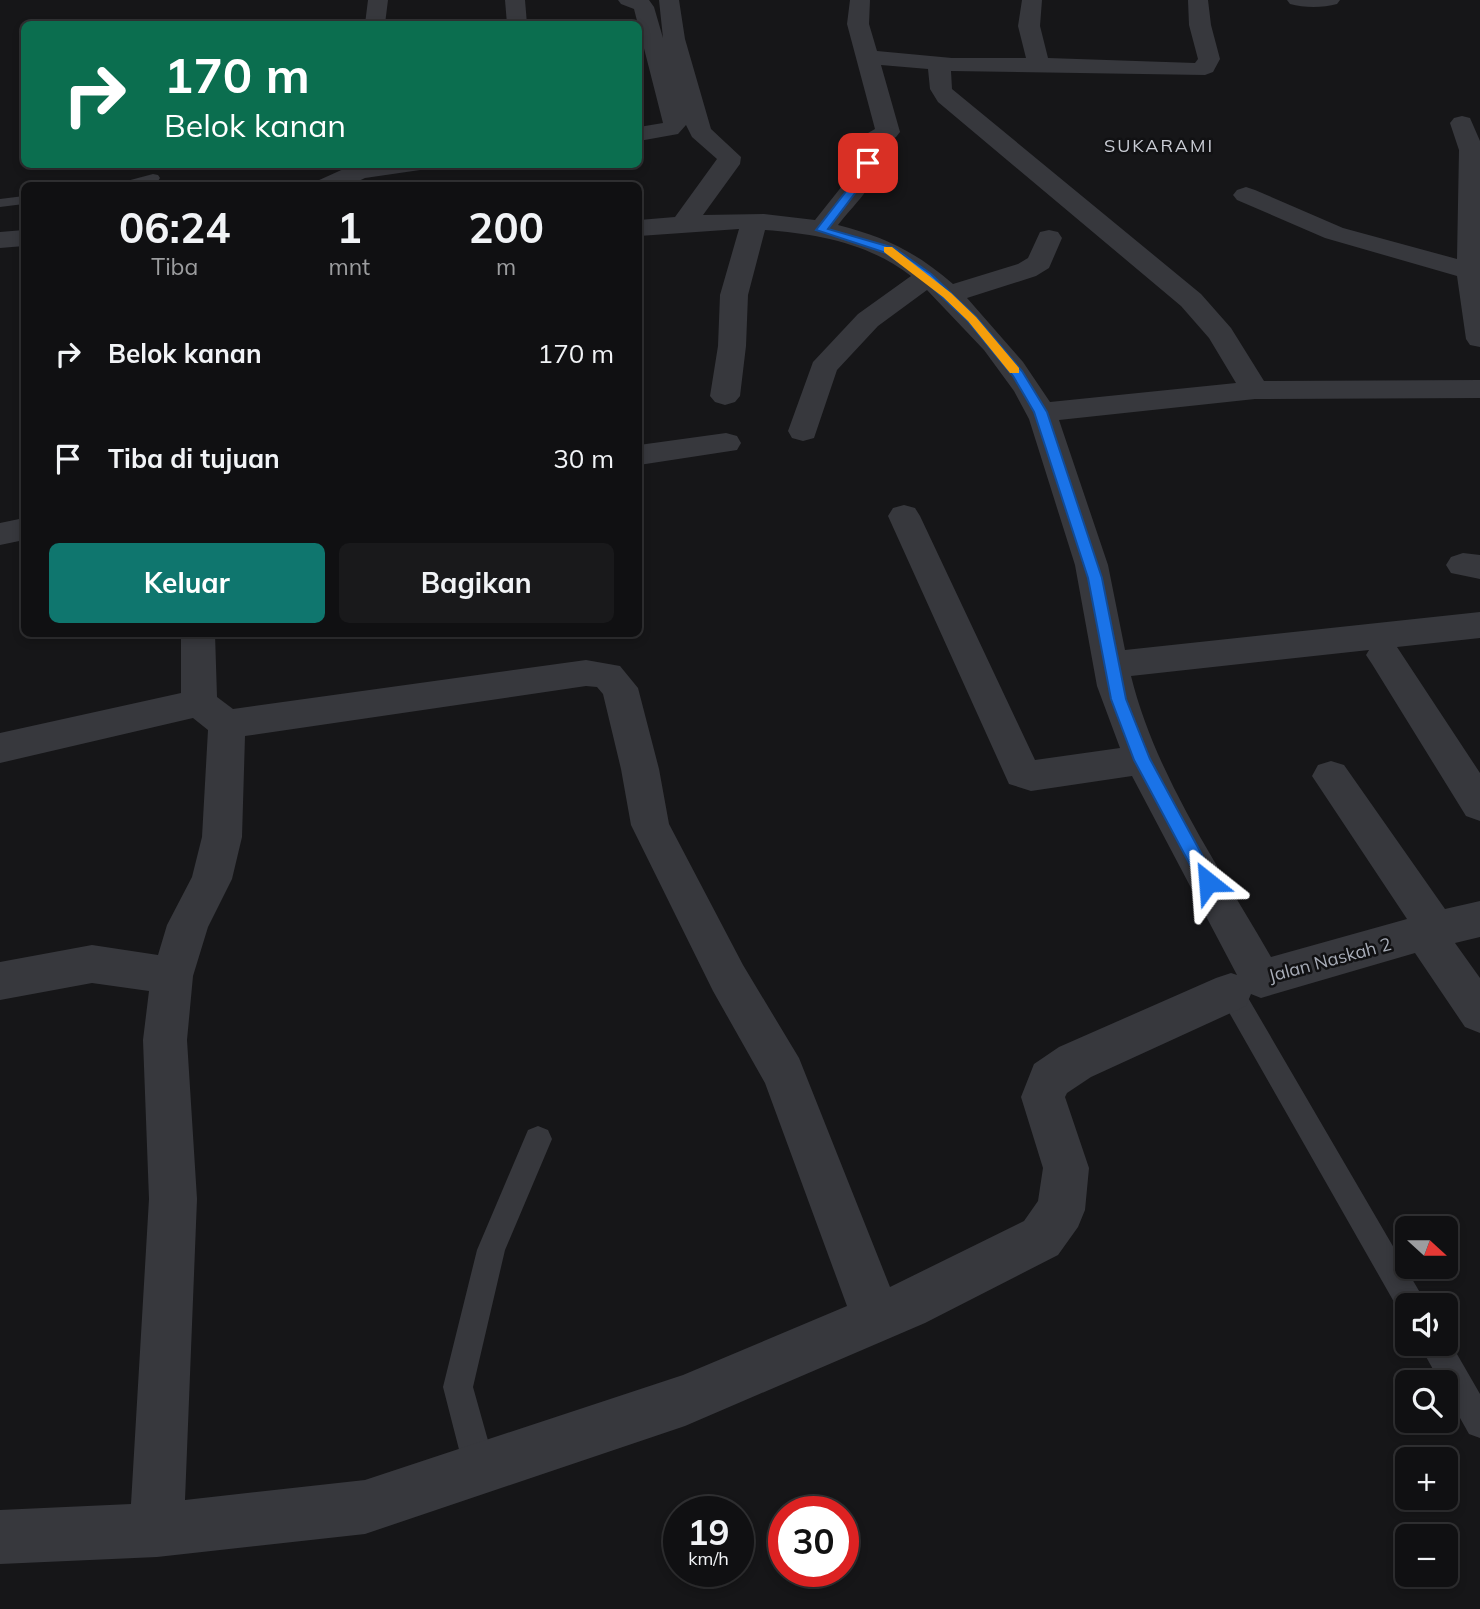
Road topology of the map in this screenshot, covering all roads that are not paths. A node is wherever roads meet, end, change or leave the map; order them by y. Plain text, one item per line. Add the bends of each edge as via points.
1 (378, 0) edge
2 (515, 0) edge
3 (628, 0) edge
4 (669, 0) edge
5 (860, 0) edge
6 (1032, 0) edge
7 (1198, 0) edge
8 (1297, 0) edge
9 (1330, 0) edge
10 (375, 21) edge
11 (517, 21) edge
12 (866, 57) junction
13 (1038, 64) junction
14 (939, 65) junction
15 (1462, 122) dead end
16 (642, 134) edge
17 (360, 168) edge
18 (153, 178) dead end
19 (134, 182) edge
20 (334, 182) edge
21 (1246, 195) dead end
22 (21, 200) edge
23 (0, 203) edge
24 (684, 222) junction
25 (754, 222) junction
26 (642, 228) edge
27 (821, 230) junction
28 (21, 238) edge
29 (1049, 238) dead end
30 (0, 240) edge
31 (1470, 271) junction
32 (937, 286) junction
33 (1480, 339) edge
34 (1480, 389) edge
35 (1255, 390) junction
36 (725, 396) dead end
37 (1041, 412) junction
38 (803, 431) dead end
39 (726, 443) dead end
40 (642, 455) edge
41 (904, 516) dead end
42 (21, 530) edge
43 (0, 534) edge
44 (1480, 625) edge
45 (199, 637) edge
46 (1384, 655) dead end
47 (1110, 664) junction
48 (213, 714) junction
49 (0, 748) edge
50 (1142, 760) junction
51 (1331, 776) dead end
52 (1480, 805) edge
53 (1480, 919) edge
54 (1430, 932) junction
55 (172, 976) junction
56 (0, 981) edge
57 (1246, 986) junction
58 (1480, 1013) edge
59 (538, 1139) dead end
60 (1405, 1293) edge
61 (876, 1318) junction
62 (1441, 1356) edge
63 (1480, 1423) edge
64 (480, 1469) junction
65 (158, 1530) junction
66 (0, 1537) edge

1 - 10 street
2 - 11 street
3 - 16 street via 644,7 675,124
4 - 24 street via 674,39 700,132 729,157
5 - 12 street via 858,24
6 - 13 street via 1029,26
7 - 13 street via 1209,59 1205,67
8 - 9 street
12 - 14 street
12 - 27 street via 888,132 862,146 866,172
13 - 14 street
14 - 35 street via 946,97 1191,300 1221,334
15 - 31 street via 1471,150
17 - 20 street
18 - 19 lane
21 - 31 street via 1334,233
22 - 23 lane
24 - 25 street, Jalan Naskah 2
24 - 26 street, Jalan Naskah 2
25 - 27 street, Jalan Naskah 2
25 - 36 street via 734,295
27 - 32 street, Jalan Naskah 2 via 890,250
28 - 30 street
29 - 32 street via 1040,262 1027,270
31 - 33 street
32 - 37 street, Jalan Naskah 2 via 1018,374
32 - 38 street via 868,320 823,368
34 - 35 street
35 - 37 street
37 - 47 street, Jalan Naskah 2 via 1095,578
39 - 40 street
41 - 50 street via 1022,773 1031,776
42 - 43 street
44 - 47 street
45 - 48 street
46 - 52 street
47 - 50 street, Jalan Naskah 2
48 - 49 street
48 - 55 street via 222,837 212,879 188,925
48 - 61 street via 586,673 607,675 620,688 650,825 728,978 783,1073
50 - 57 street, Jalan Naskah 2
51 - 54 street
53 - 54 street, Jalan Naskah 2
54 - 57 street, Jalan Naskah 2
54 - 58 street
55 - 56 street via 92,964
55 - 65 street via 165,1040 173,1199
57 - 60 lane
57 - 61 street via 1075,1062 1050,1079 1044,1097 1066,1168 1060,1210 1041,1238
59 - 64 lane via 491,1250 458,1387
61 - 64 street via 685,1400
62 - 63 lane
64 - 65 street via 365,1507
65 - 66 street

